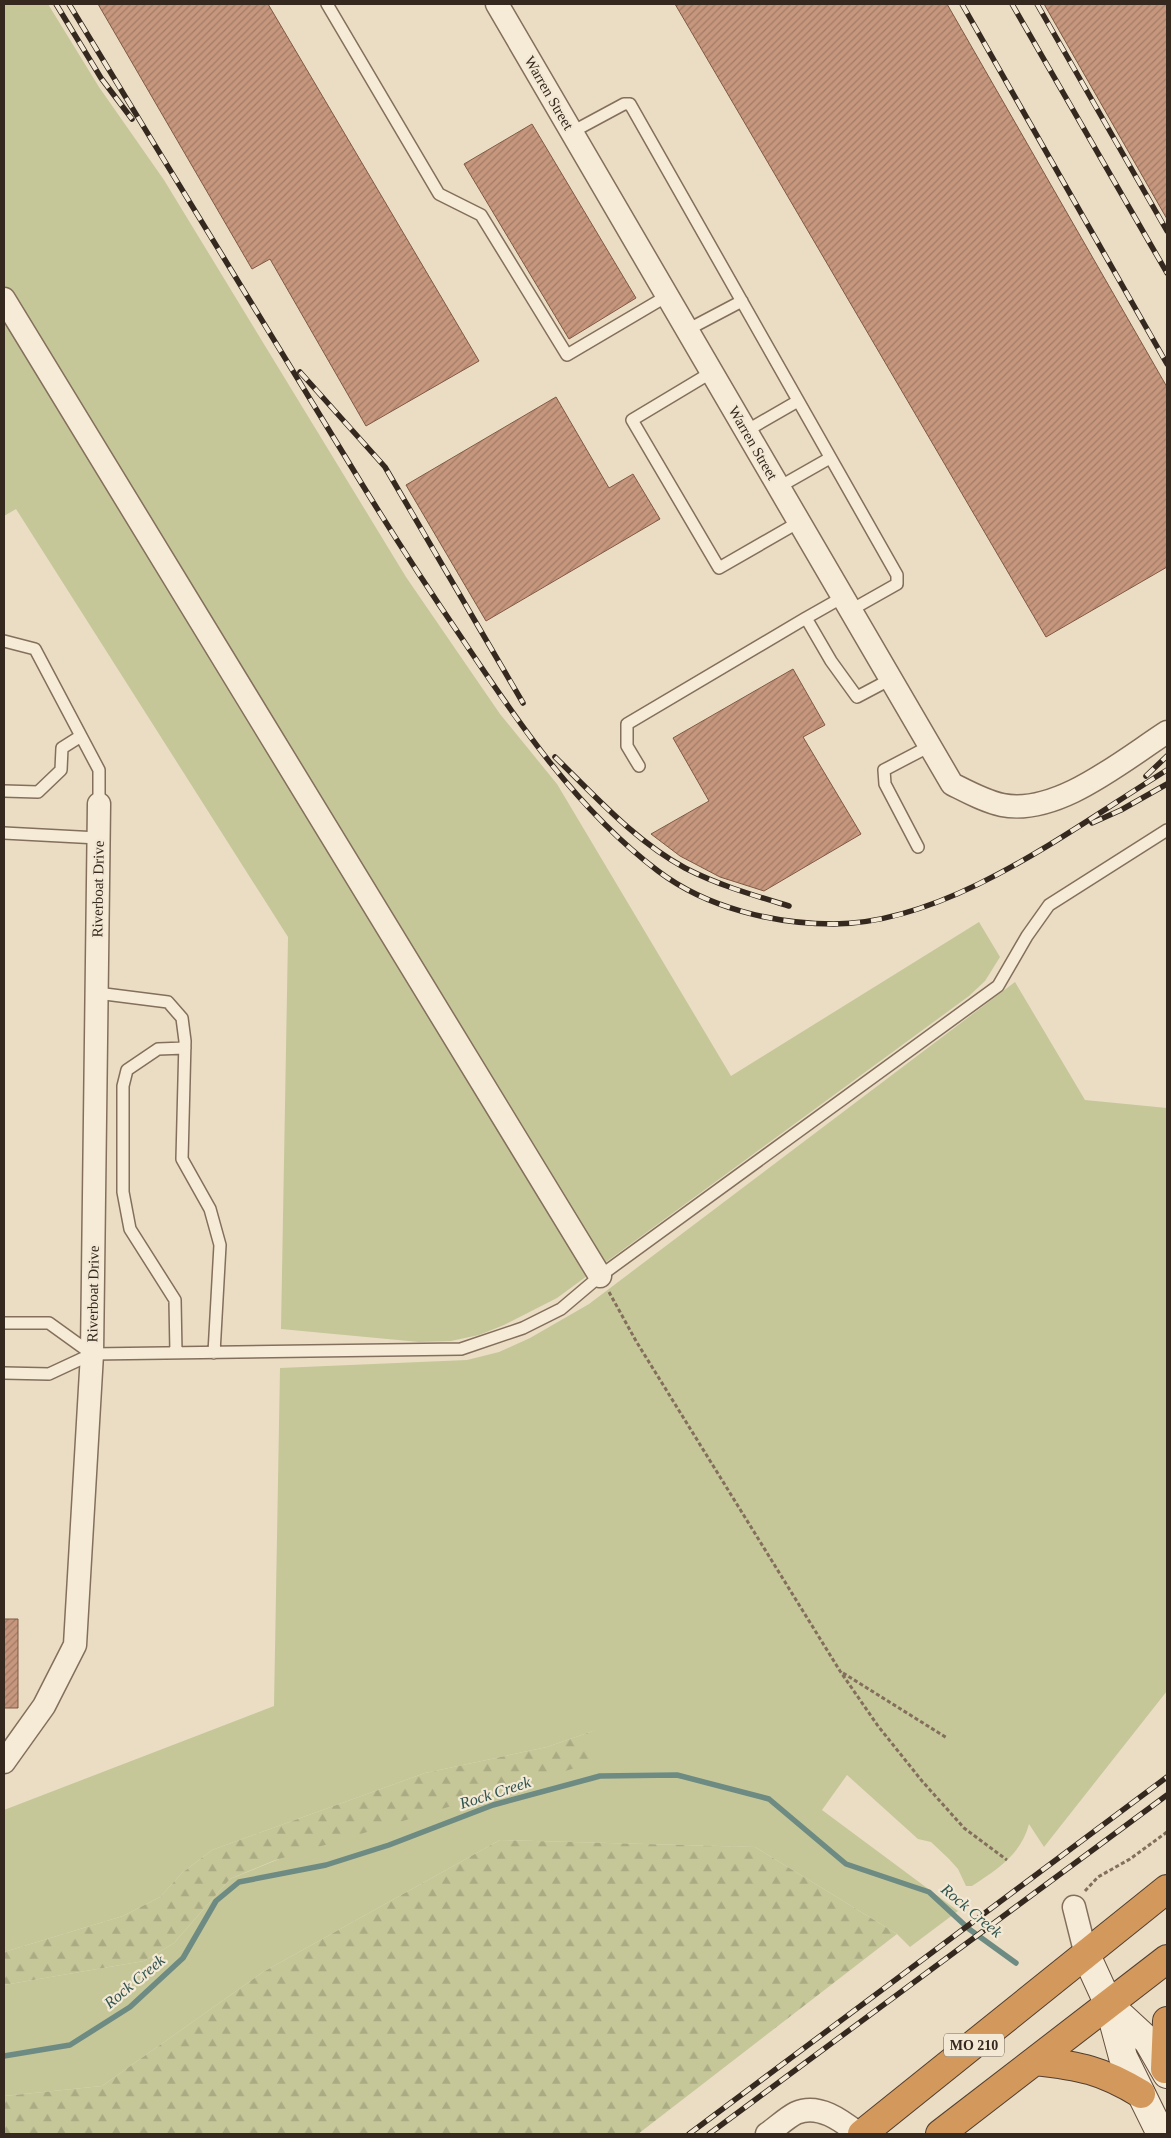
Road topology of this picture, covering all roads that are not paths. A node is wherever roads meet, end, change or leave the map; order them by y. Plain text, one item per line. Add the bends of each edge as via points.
1 (327, 4) edge
2 (497, 4) edge
3 (572, 132) junction
4 (667, 296) junction
5 (4, 299) edge
6 (742, 301) junction
7 (687, 330) junction
8 (712, 372) junction
9 (798, 401) junction
10 (746, 431) junction
11 (830, 458) junction
12 (779, 487) junction
13 (799, 522) junction
14 (847, 603) junction
15 (806, 618) junction
16 (4, 641) edge
17 (891, 679) junction
18 (1167, 732) edge
19 (81, 736) junction
20 (930, 746) junction
21 (639, 766) dead end
22 (4, 791) edge
23 (99, 804) joint
24 (1167, 830) edge
25 (4, 833) edge
26 (98, 838) junction
27 (918, 847) dead end
28 (96, 992) junction
29 (185, 1048) junction
30 (600, 1276) junction
31 (4, 1323) edge
32 (176, 1353) junction
33 (214, 1353) junction
34 (92, 1354) junction
35 (4, 1373) edge
36 (4, 1762) edge
37 (1167, 1889) edge
38 (1074, 1907) road end
39 (1086, 1955) junction
40 (1167, 1959) edge
41 (1109, 2005) junction
42 (1167, 2021) edge
43 (1034, 2061) junction
44 (1166, 2071) edge
45 (1141, 2094) junction
46 (767, 2134) edge
47 (861, 2134) edge
48 (940, 2134) edge
49 (1161, 2134) edge

1 - 4 lane via 439,194 481,215 567,355
2 - 3 street, Warren Street
3 - 4 street, Warren Street
3 - 6 lane via 624,104 630,104
4 - 7 street, Warren Street
5 - 30 street
6 - 7 lane
6 - 9 lane
7 - 8 street, Warren Street
8 - 10 street, Warren Street
8 - 13 lane via 632,420 719,568
9 - 10 lane
9 - 11 lane
10 - 12 street, Warren Street
11 - 12 lane
11 - 14 lane via 896,575 897,584
12 - 13 street, Warren Street
13 - 14 street, Warren Street
14 - 15 lane
14 - 17 street, Warren Street
15 - 17 lane via 857,697
15 - 21 lane via 627,724 627,746
16 - 19 lane via 35,648
17 - 20 street, Warren Street
18 - 20 street, Warren Street via 1060,799 1040,805 1002,805 952,784
19 - 22 lane via 62,748 61,770 38,792
19 - 23 lane via 99,770
20 - 27 lane via 884,770 885,784
23 - 26 street, Riverboat Drive
24 - 30 lane via 1049,905 998,986
25 - 26 lane
26 - 28 street, Riverboat Drive
28 - 29 lane via 168,1002 182,1018
28 - 34 street, Riverboat Drive
29 - 32 lane via 158,1049 127,1070 123,1086 123,1192 130,1229 175,1300
29 - 33 lane via 182,1159 210,1209 220,1245
30 - 33 lane via 561,1309 523,1328 461,1349
31 - 34 lane via 49,1323
32 - 33 lane
32 - 34 lane
34 - 35 lane via 49,1374
34 - 36 street, Riverboat Drive via 75,1644 44,1706
37 - 39 highway, MO 210
38 - 39 street
39 - 41 street
39 - 47 highway, MO 210
40 - 41 highway, MO 210
41 - 43 highway, MO 210
41 - 44 street via 1148,2041
41 - 45 street via 1122,2057
42 - 44 highway
43 - 45 highway via 1076,2066 1113,2077
43 - 48 highway, MO 210
45 - 49 street
46 - 47 street via 796,2113 817,2111 837,2118

